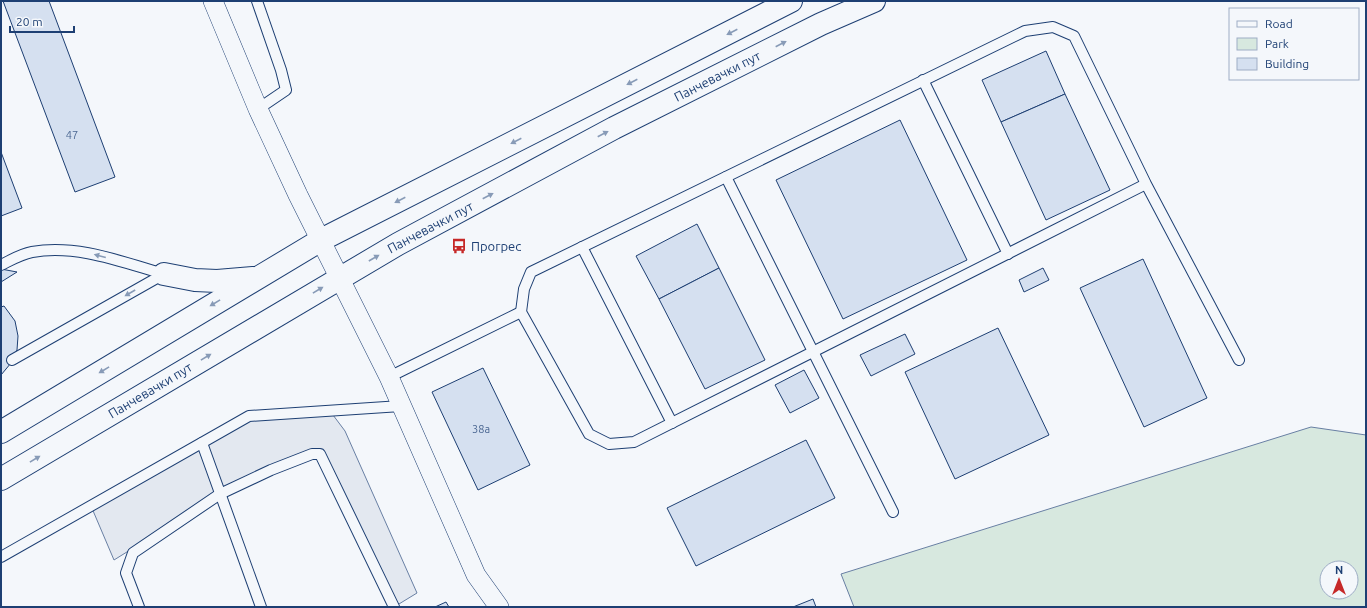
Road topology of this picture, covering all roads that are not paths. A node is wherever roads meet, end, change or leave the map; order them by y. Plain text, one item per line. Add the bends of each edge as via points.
1 (213, 1) edge
2 (257, 1) edge
3 (791, 1) edge
4 (874, 1) edge
5 (923, 80) junction
6 (258, 109) junction
7 (726, 177) junction
8 (1146, 184) junction
9 (321, 240) junction
10 (582, 247) junction
11 (1008, 254) junction
12 (1, 265) edge
13 (164, 274) junction
14 (340, 277) junction
15 (258, 278) junction
16 (521, 312) junction
17 (813, 352) junction
18 (12, 360) dead end
19 (1239, 360) dead end
20 (389, 377) junction
21 (401, 406) junction
22 (672, 423) junction
23 (1, 432) edge
24 (202, 443) junction
25 (1, 479) edge
26 (220, 494) junction
27 (893, 512) dead end
28 (1, 557) edge
29 (139, 607) edge
30 (261, 607) edge
31 (394, 607) edge
32 (499, 607) edge

1 - 6 street
2 - 6 lane via 286,90
3 -> 9 main road
14 -> 4 main road, Панчевачки пут via 614,128 821,24
5 - 7 lane
5 - 8 lane via 1025,31 1054,28 1074,36
5 - 11 lane
6 - 9 street
7 - 10 lane
7 - 17 lane
8 - 11 lane
8 - 19 lane
9 - 14 street
9 - 15 main road
10 - 16 lane via 531,272 524,289
10 - 22 lane
11 - 17 lane
13 -> 12 lane via 80,251 32,252
13 - 15 main road via 217,281
13 -> 18 lane
14 - 20 street
25 -> 14 main road, Панчевачки пут
15 -> 23 main road
16 - 20 lane
16 - 22 lane via 589,434 609,444 634,442
17 - 22 lane
17 - 27 lane
20 - 21 street
21 - 24 lane via 249,416
21 - 32 street via 476,575
24 - 26 lane
24 - 28 lane
26 - 29 lane via 133,553 126,573
26 - 30 lane
26 - 31 lane via 271,470 312,454 320,454

